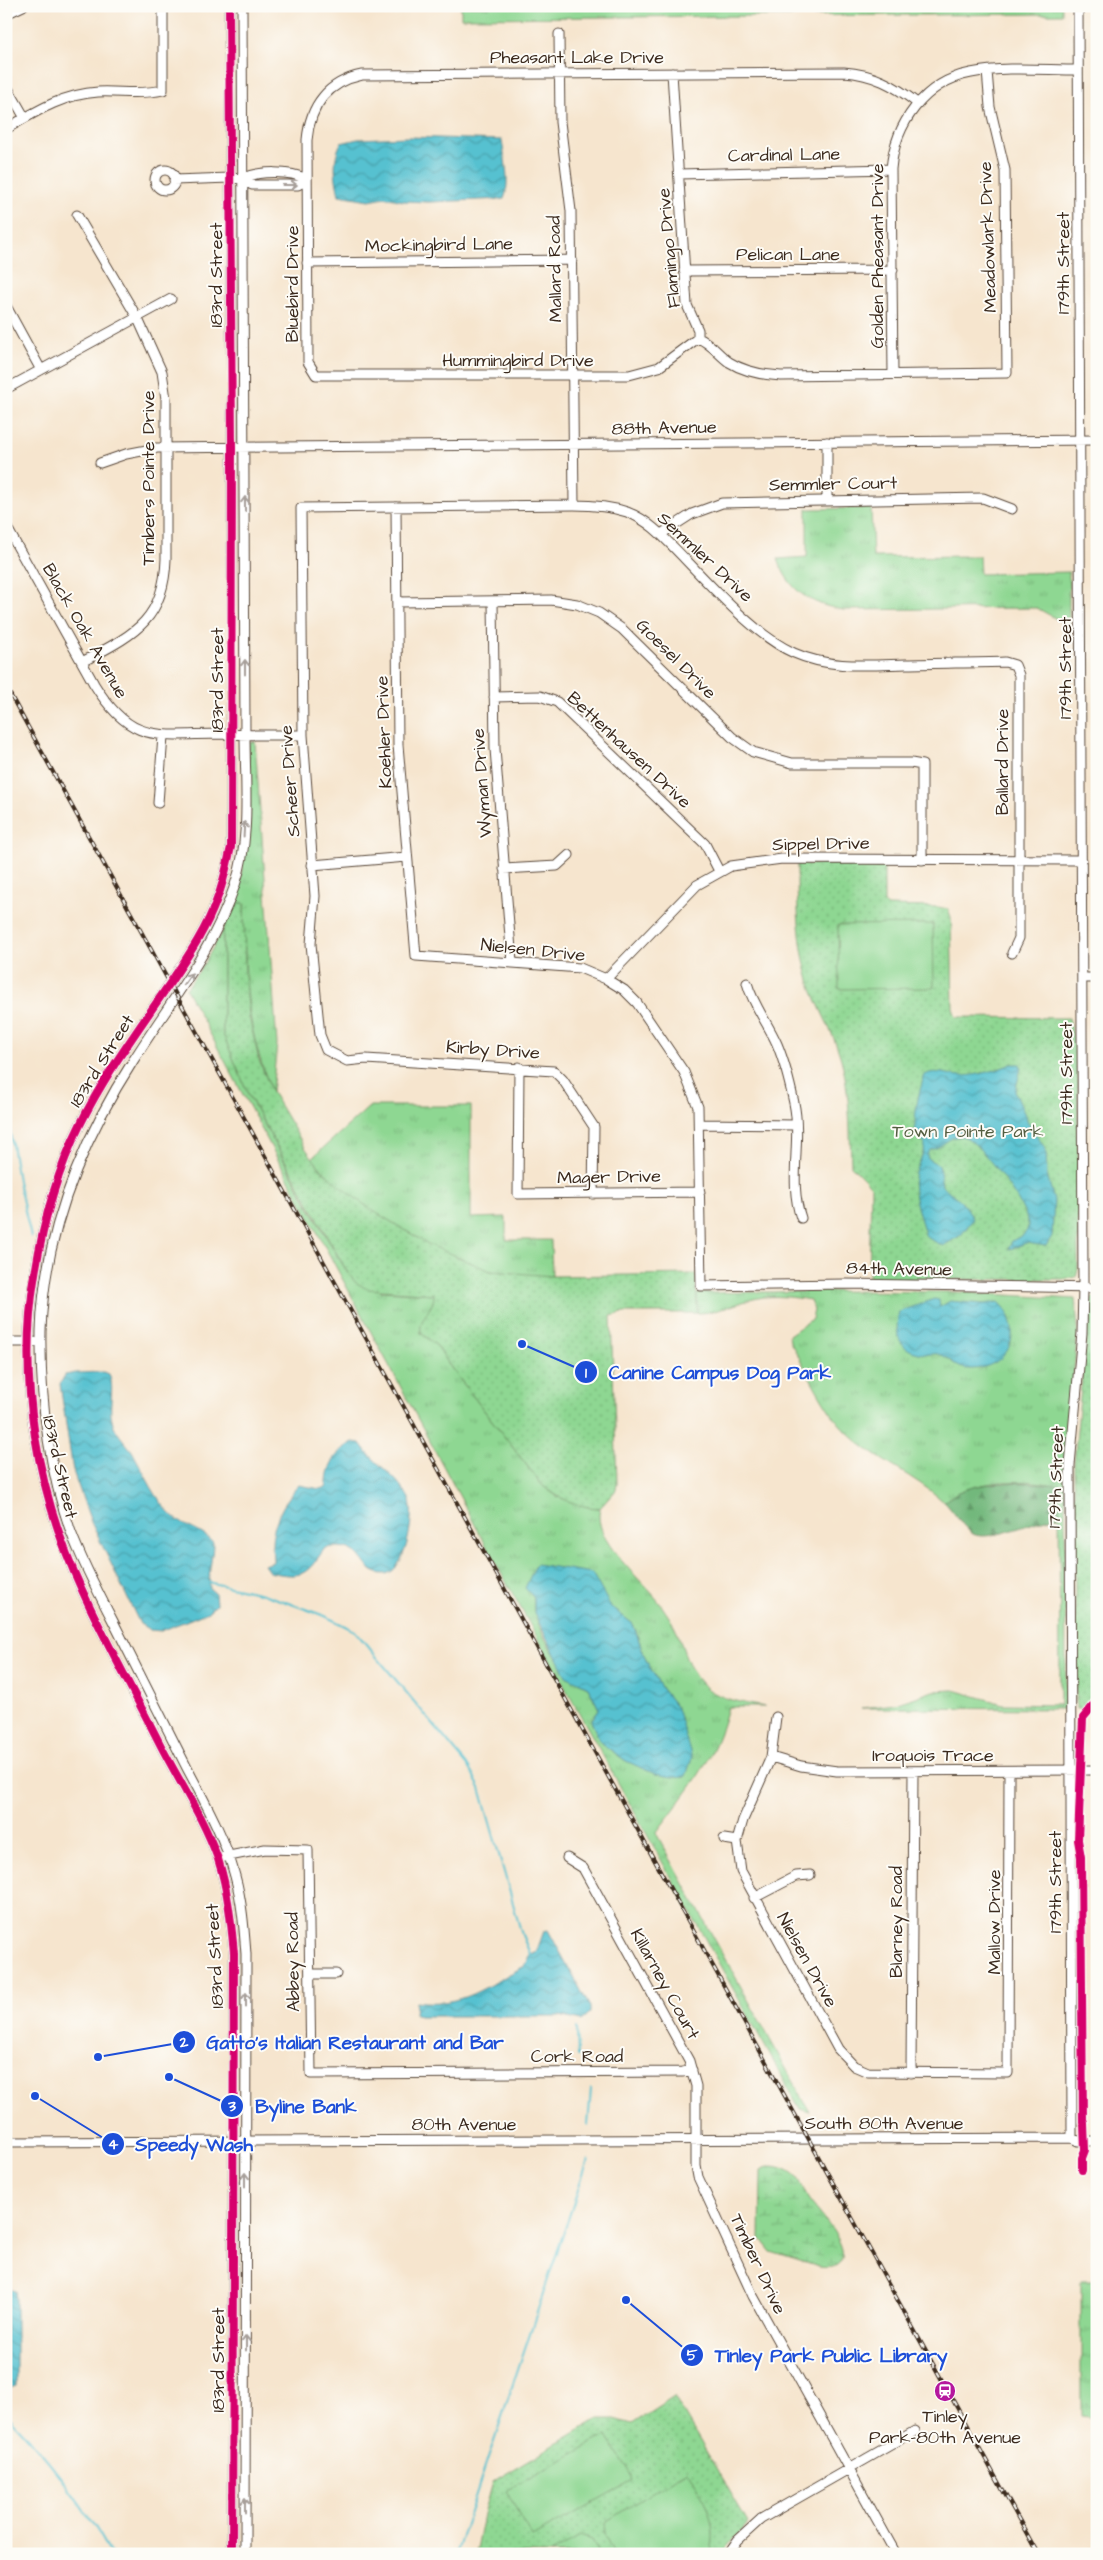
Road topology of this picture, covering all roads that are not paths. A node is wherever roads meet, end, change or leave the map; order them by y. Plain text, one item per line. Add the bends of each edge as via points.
1 (23, 6) edge
2 (163, 6) edge
3 (229, 6) edge
4 (242, 6) edge
5 (1078, 6) edge
6 (6, 14) edge
7 (559, 34) dead end
8 (1078, 70) junction
9 (987, 71) junction
10 (560, 72) junction
11 (672, 73) junction
12 (6, 85) edge
13 (917, 103) junction
14 (25, 118) junction
15 (6, 129) edge
16 (891, 169) junction
17 (679, 174) junction
18 (230, 178) junction
19 (242, 179) junction
20 (174, 180) dead end
21 (307, 180) junction
22 (78, 215) dead end
23 (572, 260) junction
24 (307, 263) junction
25 (893, 270) junction
26 (684, 271) junction
27 (170, 299) dead end
28 (6, 306) edge
29 (138, 319) junction
30 (698, 338) junction
31 (42, 370) junction
32 (894, 374) junction
33 (327, 377) joint
34 (573, 377) junction
35 (6, 390) edge
36 (1081, 439) junction
37 (1097, 440) edge
38 (827, 442) junction
39 (574, 446) junction
40 (232, 447) junction
41 (166, 448) junction
42 (244, 448) junction
43 (100, 463) dead end
44 (827, 500) junction
45 (574, 505) junction
46 (396, 507) junction
47 (301, 508) joint
48 (1012, 508) dead end
49 (6, 526) edge
50 (661, 534) junction
51 (493, 601) junction
52 (397, 602) junction
53 (82, 662) junction
54 (1015, 666) joint
55 (494, 697) junction
56 (232, 735) junction
57 (245, 735) junction
58 (302, 735) junction
59 (163, 736) junction
60 (158, 803) dead end
61 (569, 855) dead end
62 (408, 857) junction
63 (922, 860) junction
64 (1018, 860) junction
65 (1082, 860) junction
66 (312, 865) junction
67 (504, 869) junction
68 (719, 871) junction
69 (1012, 953) dead end
70 (416, 956) joint
71 (512, 962) junction
72 (606, 978) junction
73 (1082, 978) junction
74 (1097, 978) edge
75 (747, 982) dead end
76 (326, 1050) joint
77 (519, 1067) junction
78 (700, 1124) junction
79 (795, 1124) junction
80 (700, 1192) junction
81 (593, 1194) junction
82 (801, 1218) dead end
83 (701, 1286) joint
84 (1083, 1288) junction
85 (1097, 1288) edge
86 (6, 1342) edge
87 (28, 1342) junction
88 (41, 1342) junction
89 (776, 1717) dead end
90 (771, 1757) junction
91 (1071, 1770) junction
92 (1097, 1770) edge
93 (913, 1771) junction
94 (1009, 1771) junction
95 (724, 1840) dead end
96 (737, 1841) junction
97 (229, 1856) junction
98 (217, 1858) junction
99 (568, 1858) dead end
100 (810, 1875) dead end
101 (754, 1898) junction
102 (310, 1974) junction
103 (336, 1974) dead end
104 (692, 2070) junction
105 (911, 2073) junction
106 (1008, 2073) joint
107 (311, 2074) joint
108 (1097, 2135) edge
109 (1072, 2138) junction
110 (696, 2140) junction
111 (1097, 2141) edge
112 (6, 2142) edge
113 (233, 2142) junction
114 (245, 2142) junction
115 (915, 2431) dead end
116 (847, 2469) junction
117 (232, 2554) edge
118 (245, 2554) edge
119 (728, 2554) edge
120 (896, 2554) edge

1 - 6 street
2 - 14 street via 163,90 74,96 52,103
3 - 18 street, 183rd Street
4 - 19 street, 183rd Street
5 - 8 street, 179th Street
7 - 10 street, Mallard Road
8 - 9 street, Golden Pheasant Drive
8 - 36 street, 179th Street
9 - 13 street, Golden Pheasant Drive via 960,75
9 - 32 street, Meadowlark Drive via 990,107 1005,174 1007,373
10 - 11 street, Pheasant Lake Drive
10 - 21 street, Pheasant Lake Drive via 362,75 348,78 322,96 312,115 307,140
10 - 23 street, Mallard Road via 560,122 571,211
11 - 13 street, Pheasant Lake Drive via 856,73 887,82
11 - 17 street, Flamingo Drive
12 - 14 street
13 - 16 street, Golden Pheasant Drive via 896,141
14 - 15 street
16 - 17 street, Cardinal Lane
16 - 25 street, Golden Pheasant Drive
17 - 26 street, Flamingo Drive
18 - 19 street
18 - 20 street
18 - 40 street, 183rd Street
19 - 21 street via 252,185 298,185
19 - 42 street, 183rd Street
21 - 24 street, Bluebird Drive
22 - 29 street, Timbers Pointe Drive
23 - 24 street, Mockingbird Lane
23 - 34 street, Mallard Road
24 - 33 street, Bluebird Drive via 308,362 316,375
25 - 26 street, Pelican Lane
25 - 32 street, Golden Pheasant Drive
26 - 30 street, Flamingo Drive via 687,305 698,330
27 - 29 street
28 - 31 street
29 - 31 street
29 - 41 street, Timbers Pointe Drive via 165,384
30 - 32 street via 729,362 758,375
30 - 34 street, Hummingbird Drive via 672,359 648,371 629,376
31 - 35 street
33 - 34 street, Hummingbird Drive
34 - 39 street, Mallard Road
36 - 37 street, 88th Avenue
36 - 38 street, 88th Avenue
36 - 65 street, 179th Street
38 - 39 street, 88th Avenue
38 - 44 street
39 - 42 street, 88th Avenue
39 - 45 street, Mallard Road
40 - 41 street, 88th Avenue
40 - 42 street, 88th Avenue
40 - 56 street, 183rd Street
41 - 43 street, 88th Avenue via 140,450
41 - 53 street, Timbers Pointe Drive via 166,559 160,598 151,615 136,631
57 -> 42 street, 183rd Street
44 - 48 street, Semmler Court via 983,498
44 - 50 street, Semmler Court via 722,503 692,514
45 - 46 street, Semmler Drive
45 - 50 street, Semmler Drive via 599,505 628,512
46 - 47 street, Semmler Drive
46 - 52 street, Koehler Drive
47 - 58 street, Scheer Drive
49 - 53 street, Black Oak Avenue
50 - 54 street, Semmler Drive via 717,592 765,635 804,657 842,665 1005,662
51 - 52 street, Goesel Drive
51 - 55 street, Wyman Drive
51 - 63 street, Goesel Drive via 564,602 606,617 742,746 765,757 792,763 922,765
52 - 62 street, Koehler Drive via 398,745
53 - 59 street, Black Oak Avenue via 113,712 137,728
54 - 64 street, Ballard Drive via 1019,675
55 - 67 street, Wyman Drive
55 - 68 street, Bettenhausen Drive via 540,696 557,702 705,844
56 - 57 street, Black Oak Avenue
56 - 59 street, Black Oak Avenue
56 - 87 street, 183rd Street via 230,847 217,901 188,957 80,1123 57,1180 40,1243
57 - 58 street, Black Oak Avenue
88 -> 57 street, 183rd Street via 47,1273 61,1212 79,1160 107,1101 203,957 236,883 245,827
58 - 66 street, Scheer Drive
59 - 60 street
61 - 67 street via 557,866
62 - 66 street
62 - 70 street, Koehler Drive
63 - 64 street, Sippel Drive
63 - 68 street, Sippel Drive via 782,859 749,862
64 - 65 street, Sippel Drive
64 - 69 street, Ballard Drive via 1019,938
65 - 73 street, 179th Street
66 - 76 street, Scheer Drive via 315,896 311,944 320,1035
67 - 71 street, Wyman Drive
68 - 72 street, Sippel Drive via 690,892
70 - 71 street, Nielsen Drive
71 - 72 street, Nielsen Drive via 573,967
72 - 78 street, Nielsen Drive via 637,1003 684,1072 695,1098
73 - 74 street
73 - 84 street, 179th Street
75 - 79 street via 751,998 783,1058 795,1106
76 - 77 street, Kirby Drive via 347,1061 366,1058
77 - 81 street, Kirby Drive via 554,1071 594,1127
77 - 81 street, Mager Drive via 518,1194
78 - 79 street
78 - 80 street, Nielsen Drive
79 - 82 street via 796,1197
80 - 81 street, Mager Drive
80 - 83 street, Nielsen Drive
83 - 84 street, 84th Avenue via 846,1284
84 - 85 street, 84th Avenue
84 - 91 street, 179th Street via 1070,1465
86 - 87 street
87 - 88 street
87 - 98 street, 183rd Street via 37,1448 49,1503 66,1550 82,1590
88 - 97 street, 183rd Street via 45,1428 72,1533
89 - 90 street, Nielsen Drive
90 - 93 street, Iroquois Trace via 801,1766 838,1771
90 - 96 street, Nielsen Drive
91 - 92 street, Iroquois Trace
91 - 94 street, Iroquois Trace
91 - 109 street, 179th Street
93 - 94 street, Iroquois Trace
93 - 105 street, Blarney Road
94 - 106 street, Mallow Drive
95 - 96 street
96 - 101 street, Nielsen Drive via 741,1871
97 - 98 street
97 - 102 street, Abbey Road via 265,1849 308,1850
114 -> 97 street, 183rd Street via 246,1954 240,1898
98 - 113 street, 183rd Street via 230,1906 234,1954
99 - 104 street, Killarney Court via 583,1868
100 - 101 street via 796,1876
101 - 105 street, Nielsen Drive via 842,2056 864,2071
102 - 103 street
102 - 107 street, Abbey Road
104 - 107 street, Cork Road
104 - 110 street, Killarney Court via 696,2086
105 - 106 street, Nielsen Drive
108 - 109 street, South 80th Avenue
109 - 110 street, South 80th Avenue
109 - 111 street, South 80th Avenue
110 - 114 street, 80th Avenue
110 - 116 street, Timber Drive via 698,2177 753,2296
112 - 113 street
113 - 114 street, 80th Avenue
113 - 117 street, 183rd Street
118 -> 114 street, 183rd Street
115 - 116 street
116 - 119 street via 761,2519
116 - 120 street, Timber Drive

